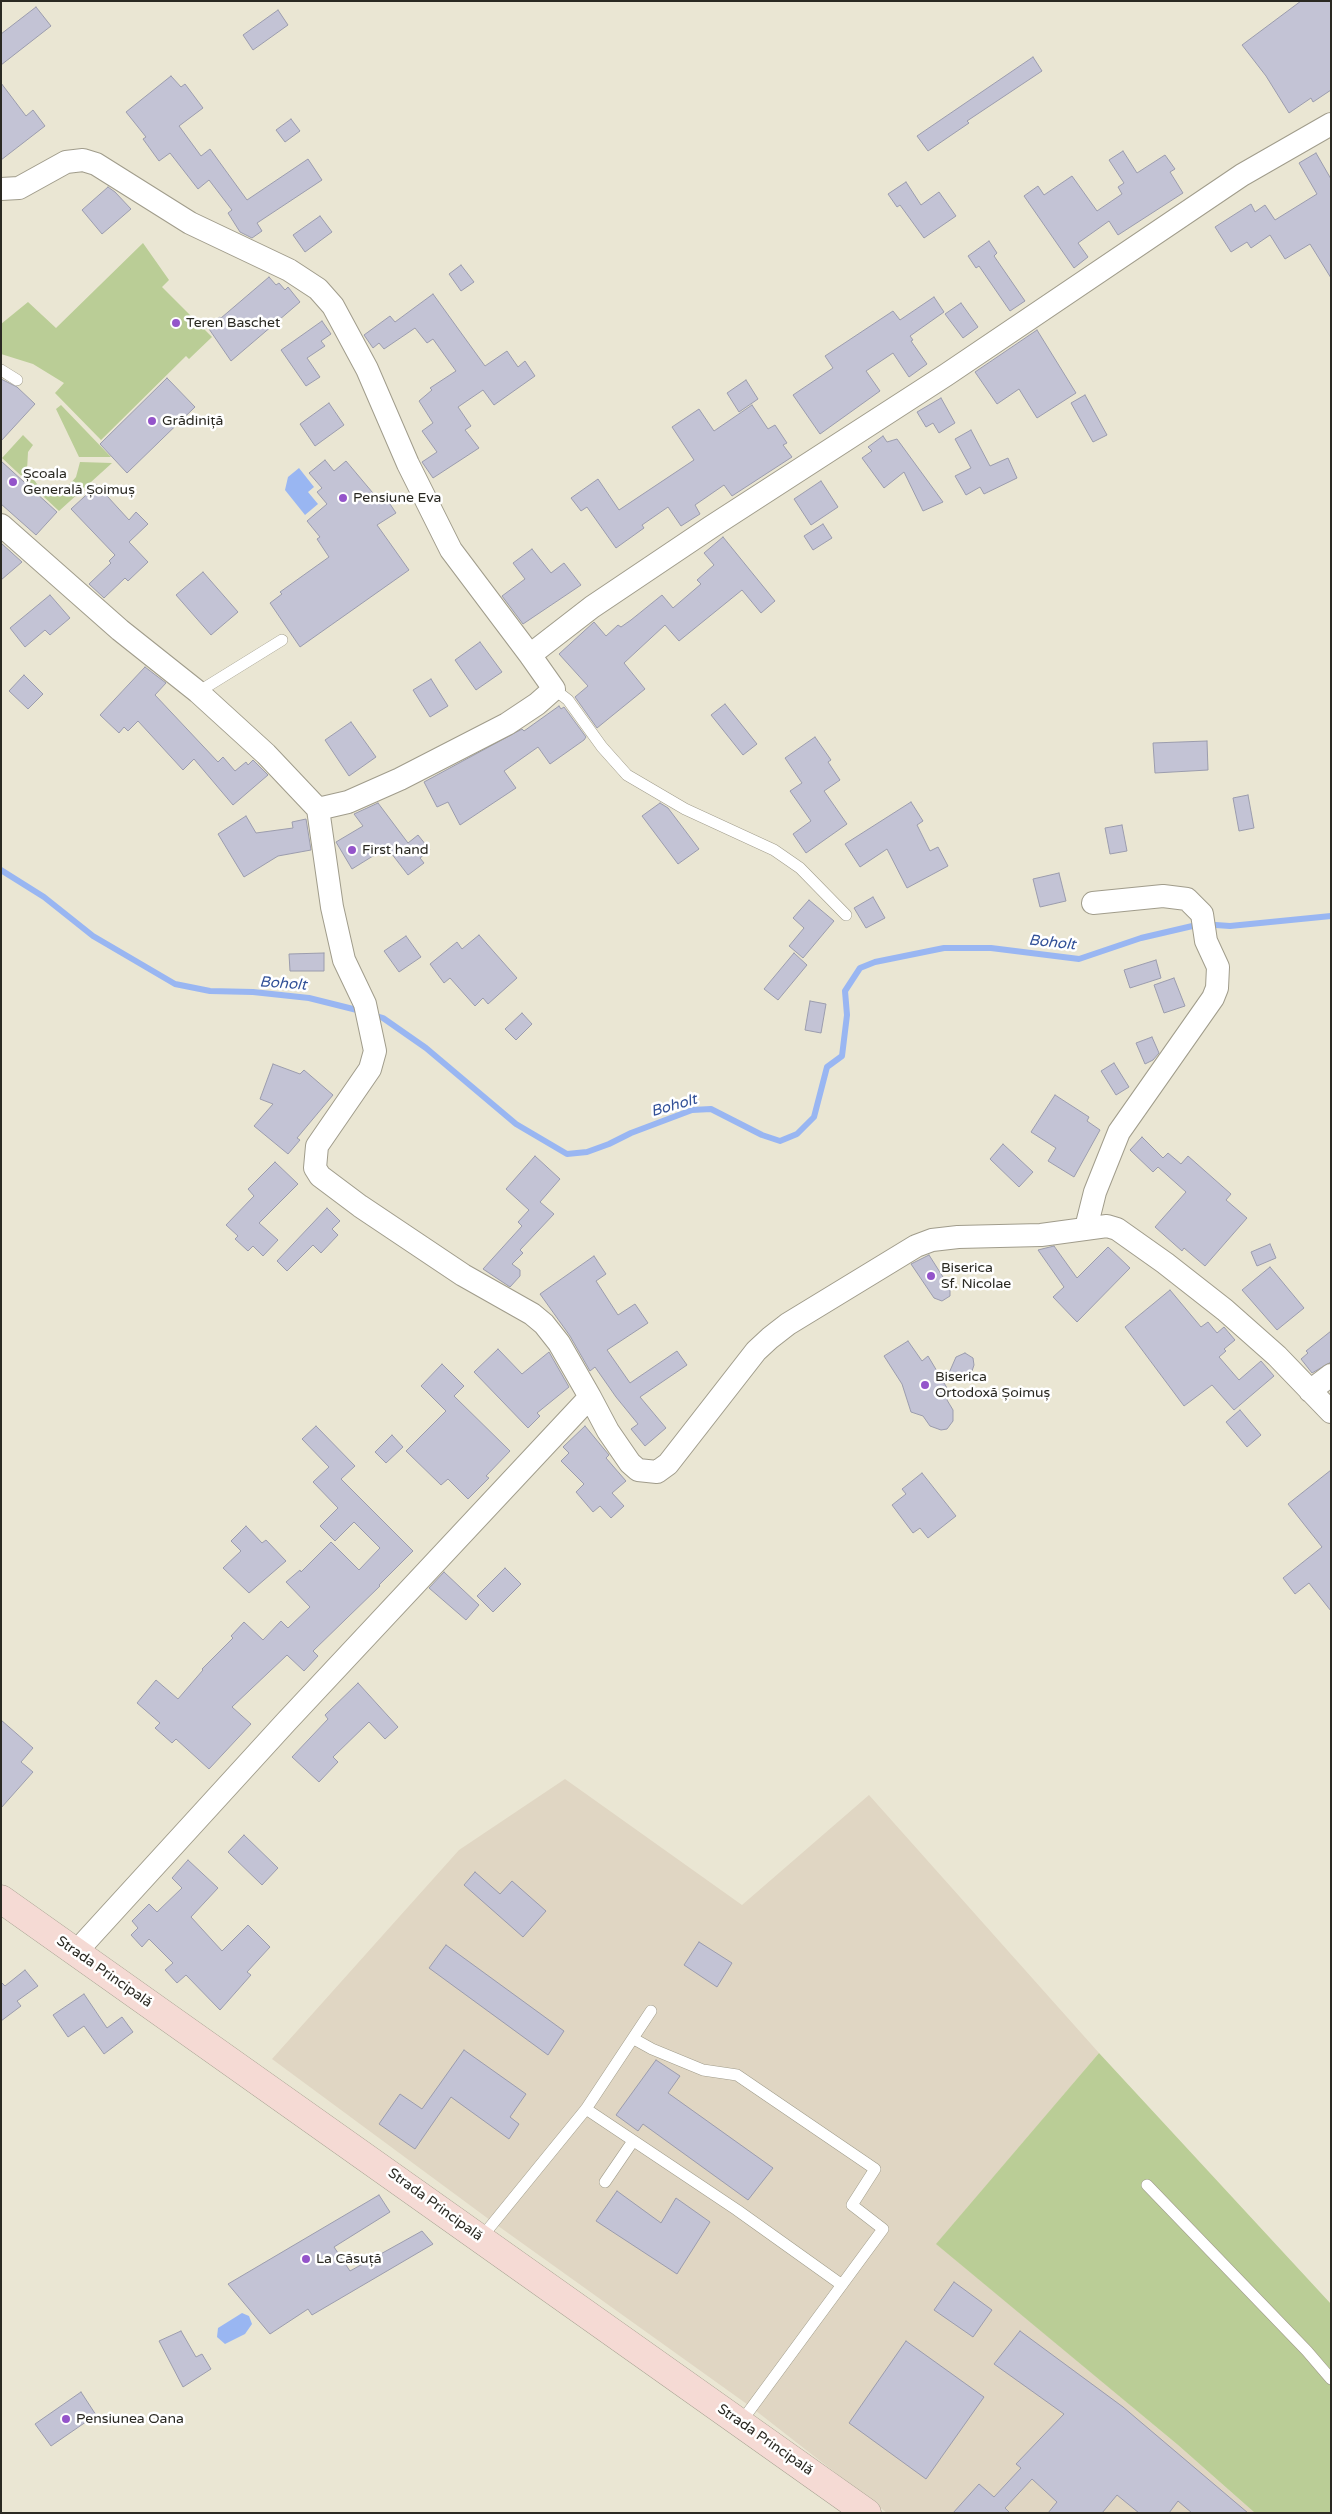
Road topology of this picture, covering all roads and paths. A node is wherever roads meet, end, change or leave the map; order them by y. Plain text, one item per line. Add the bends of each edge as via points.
1 (1331, 124) edge
2 (1, 189) edge
3 (1, 370) edge
4 (16, 380) dead end
5 (1, 525) edge
6 (282, 640) dead end
7 (530, 655) junction
8 (554, 689) junction
9 (198, 692) junction
10 (318, 809) junction
11 (1093, 903) dead end
12 (846, 915) dead end
13 (1086, 1228) junction
14 (1331, 1375) edge
15 (1310, 1391) junction
16 (590, 1397) junction
17 (1331, 1412) edge
18 (1, 1900) edge
19 (76, 1953) junction
20 (651, 2011) dead end
21 (634, 2038) junction
22 (586, 2109) junction
23 (633, 2141) junction
24 (604, 2182) dead end
25 (1147, 2185) dead end
26 (481, 2238) junction
27 (842, 2285) junction
28 (1331, 2379) edge
29 (740, 2422) junction
30 (867, 2513) edge

1 - 7 street via 1242,175 946,375 599,602
2 - 7 street via 19,188 66,162 84,160 96,164 190,223 289,270 318,289 333,306 364,361 408,464 451,550
3 - 4 lane
5 - 9 street via 120,630
6 - 9 lane
7 - 8 street
8 - 10 street via 507,724 460,750 348,802
8 - 12 lane via 568,700 627,775 685,809 774,850 800,868
9 - 10 street via 266,754
10 - 16 street via 332,907 344,960 365,1004 375,1051 370,1069 316,1146 315,1168 320,1176 463,1275 532,1314 559,1343
11 - 13 street via 1187,899 1204,923 1206,941 1218,967 1215,993 1119,1132 1095,1192
13 - 15 street via 1106,1226 1128,1235 1225,1310 1277,1356
13 - 16 street via 1042,1235 932,1240 894,1258 770,1338 756,1351 668,1464 657,1472 638,1470 630,1463
14 - 15 street
15 - 17 street
16 - 19 street via 286,1722
18 - 19 main road, Strada Principală
19 - 26 main road, Strada Principală
20 - 21 lane
21 - 22 lane
21 - 27 lane via 703,2070 737,2075 875,2169 852,2205 883,2229
22 - 23 lane
22 - 26 lane
23 - 24 lane
23 - 27 lane
25 - 28 lane
26 - 29 main road, Strada Principală
27 - 29 lane
29 - 30 main road, Strada Principală

